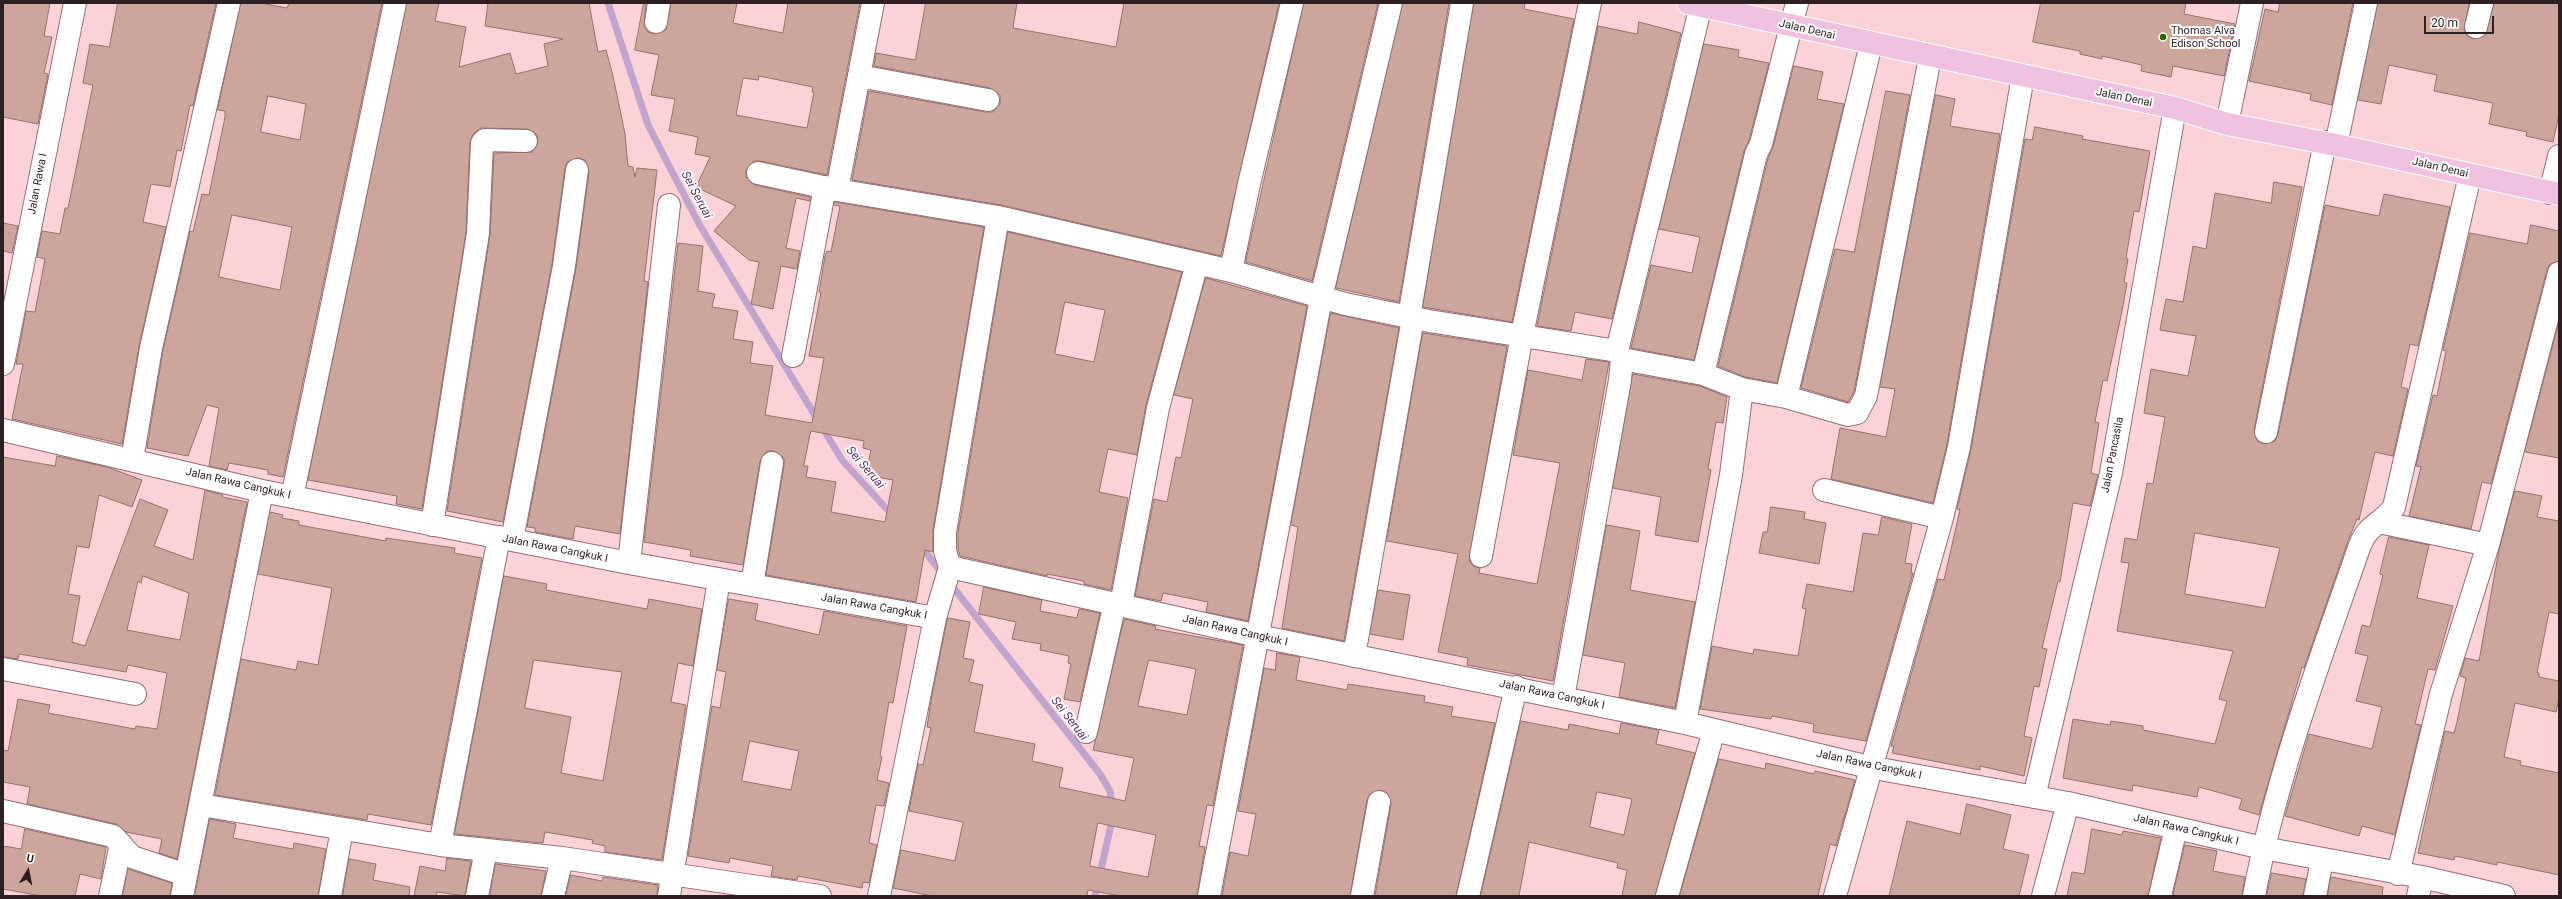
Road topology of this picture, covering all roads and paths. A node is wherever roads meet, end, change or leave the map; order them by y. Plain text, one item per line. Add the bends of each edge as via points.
1 (75, 3) edge
2 (230, 3) edge
3 (395, 3) edge
4 (873, 3) edge
5 (1292, 3) edge
6 (1391, 3) edge
7 (1462, 3) edge
8 (1590, 3) edge
9 (1797, 3) edge
10 (2252, 3) edge
11 (2366, 3) edge
12 (2482, 3) edge
13 (1695, 4) edge
14 (1792, 27) junction
15 (2476, 27) dead end
16 (1871, 44) junction
17 (1930, 57) junction
18 (859, 76) junction
19 (2024, 76) junction
20 (988, 100) dead end
21 (2175, 108) junction
22 (2227, 124) junction
23 (526, 141) dead end
24 (2331, 144) junction
25 (2559, 156) edge
26 (577, 170) dead end
27 (758, 173) dead end
28 (2470, 175) junction
29 (831, 188) junction
30 (2554, 193) edge
31 (669, 205) dead end
32 (998, 217) junction
33 (1197, 263) junction
34 (1232, 271) junction
35 (2559, 273) edge
36 (1321, 298) junction
37 (1411, 318) junction
38 (1522, 335) junction
39 (1619, 355) junction
40 (794, 356) dead end
41 (3, 364) edge
42 (1703, 374) junction
43 (1742, 389) junction
44 (1786, 398) junction
45 (3, 430) edge
46 (2266, 432) dead end
47 (132, 460) junction
48 (772, 462) dead end
49 (1824, 490) dead end
50 (262, 491) junction
51 (292, 497) junction
52 (1942, 518) junction
53 (2379, 522) junction
54 (432, 524) junction
55 (505, 539) junction
56 (2488, 545) junction
57 (1481, 556) dead end
58 (628, 563) junction
59 (947, 574) junction
60 (719, 579) junction
61 (752, 585) junction
62 (1118, 604) junction
63 (935, 618) junction
64 (1258, 636) junction
65 (1354, 656) junction
66 (3, 669) edge
67 (1516, 687) junction
68 (135, 694) dead end
69 (1563, 698) junction
70 (1684, 723) junction
71 (1714, 730) junction
72 (1086, 732) dead end
73 (1869, 766) junction
74 (2034, 797) junction
75 (1379, 802) dead end
76 (2068, 803) junction
77 (201, 805) junction
78 (3, 811) edge
79 (2176, 828) junction
80 (342, 829) junction
81 (121, 844) junction
82 (440, 845) junction
83 (2263, 848) junction
84 (486, 850) junction
85 (562, 858) junction
86 (2322, 860) junction
87 (673, 873) junction
88 (2398, 874) junction
89 (186, 875) junction
90 (2420, 887) edge
91 (110, 896) edge
92 (182, 896) edge
93 (330, 896) edge
94 (477, 896) edge
95 (553, 896) edge
96 (669, 896) edge
97 (814, 896) edge
98 (879, 896) edge
99 (1209, 896) edge
100 (1362, 896) edge
101 (1468, 896) edge
102 (1667, 896) edge
103 (1835, 896) edge
104 (2043, 896) edge
105 (2160, 896) edge
106 (2254, 896) edge
107 (2315, 896) edge
108 (2504, 896) edge

1 - 41 street, Jalan Rawa I
2 - 47 street via 151,348
3 - 51 street
4 - 18 street
5 - 34 street via 1249,184
6 - 36 street
7 - 37 street
8 - 38 street
9 - 14 street
10 - 22 street
11 - 24 street
12 - 15 street
13 - 14 main road, Jalan Denai
13 - 39 street
14 - 16 main road, Jalan Denai
14 - 42 street via 1761,144 1756,154
16 - 17 main road, Jalan Denai
16 - 44 street
17 - 19 main road, Jalan Denai
17 - 44 street via 1866,396 1861,408 1857,413 1848,415
18 - 20 street
18 - 29 street
19 - 21 main road, Jalan Denai
19 - 52 street via 1959,447
21 - 22 main road, Jalan Denai
21 - 74 street, Jalan Pancasila via 2111,473
22 - 24 main road, Jalan Denai
23 - 54 street via 485,140 482,143 478,233
24 - 28 main road, Jalan Denai
24 - 46 street
25 - 30 street
26 - 55 street via 564,266
27 - 29 street
28 - 30 main road, Jalan Denai
28 - 53 street via 2396,500 2390,513
29 - 32 street
29 - 40 street
31 - 58 street
32 - 33 street
32 - 59 street via 945,532
33 - 34 street
33 - 62 street via 1158,408
34 - 36 street
35 - 56 street
36 - 37 street
36 - 64 street
37 - 38 street
37 - 65 street
38 - 39 street
38 - 57 street
39 - 42 street
39 - 69 street
42 - 43 street
43 - 44 street
43 - 70 street via 1731,475
45 - 47 street, Jalan Rawa Cangkuk I
47 - 50 street, Jalan Rawa Cangkuk I
48 - 61 street
49 - 52 street
50 - 51 street, Jalan Rawa Cangkuk I
50 - 77 street
51 - 54 street, Jalan Rawa Cangkuk I
52 - 73 street
53 - 56 street
53 - 83 street via 2367,530 2360,545 2301,717
54 - 55 street, Jalan Rawa Cangkuk I
55 - 58 street, Jalan Rawa Cangkuk I
55 - 82 street
56 - 88 street via 2441,694
58 - 60 street, Jalan Rawa Cangkuk I
59 - 62 street, Jalan Rawa Cangkuk I
59 - 63 street, Jalan Rawa Cangkuk I
60 - 61 street, Jalan Rawa Cangkuk I
60 - 87 street
61 - 63 street, Jalan Rawa Cangkuk I
62 - 64 street, Jalan Rawa Cangkuk I
62 - 72 street
63 - 98 street
64 - 65 street, Jalan Rawa Cangkuk I
64 - 99 street
65 - 67 street, Jalan Rawa Cangkuk I
66 - 68 street
67 - 69 street, Jalan Rawa Cangkuk I
67 - 101 street
69 - 70 street, Jalan Rawa Cangkuk I
70 - 71 street, Jalan Rawa Cangkuk I
71 - 73 street, Jalan Rawa Cangkuk I
71 - 102 street
73 - 74 street, Jalan Rawa Cangkuk I
73 - 103 street
74 - 76 street, Jalan Rawa Cangkuk I
75 - 100 street
76 - 79 street, Jalan Rawa Cangkuk I
76 - 104 street
77 - 80 street
77 - 89 street
78 - 81 street via 113,836
79 - 83 street, Jalan Rawa Cangkuk I
79 - 105 street
80 - 82 street
80 - 93 street
81 - 89 street via 132,857
81 - 91 street
82 - 84 street
83 - 86 street, Jalan Rawa Cangkuk I
83 - 106 street
84 - 85 street
84 - 94 street
85 - 87 street
85 - 95 street
86 - 88 street, Jalan Rawa Cangkuk I
86 - 107 street
87 - 96 street
87 - 97 street
88 - 90 street, Jalan Rawa Cangkuk I
89 - 92 street
90 - 108 street, Jalan Rawa Cangkuk I

